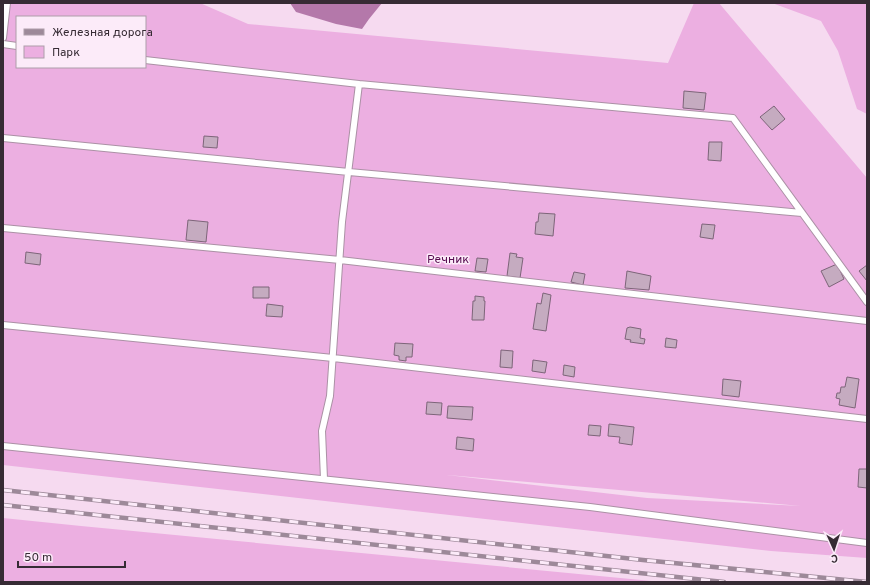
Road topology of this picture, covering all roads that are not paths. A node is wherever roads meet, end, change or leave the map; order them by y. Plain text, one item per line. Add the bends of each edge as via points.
1 (7, 3) edge
2 (3, 38) edge
3 (3, 44) edge
4 (16, 46) edge
5 (146, 60) edge
6 (359, 84) junction
7 (3, 138) edge
8 (349, 172) junction
9 (802, 213) junction
10 (3, 228) edge
11 (340, 260) junction
12 (867, 302) edge
13 (867, 321) edge
14 (3, 325) edge
15 (333, 358) junction
16 (867, 419) edge
17 (3, 446) edge
18 (324, 479) junction
19 (867, 543) edge

1 - 2 lane
3 - 4 lane
5 - 6 lane
6 - 8 lane
6 - 9 lane via 733,118
7 - 8 lane
8 - 9 lane
8 - 11 lane
9 - 12 lane
10 - 11 lane
11 - 13 lane
11 - 15 lane
14 - 15 lane
15 - 16 lane
15 - 18 lane via 330,396 322,431
17 - 18 lane
18 - 19 lane via 590,507

